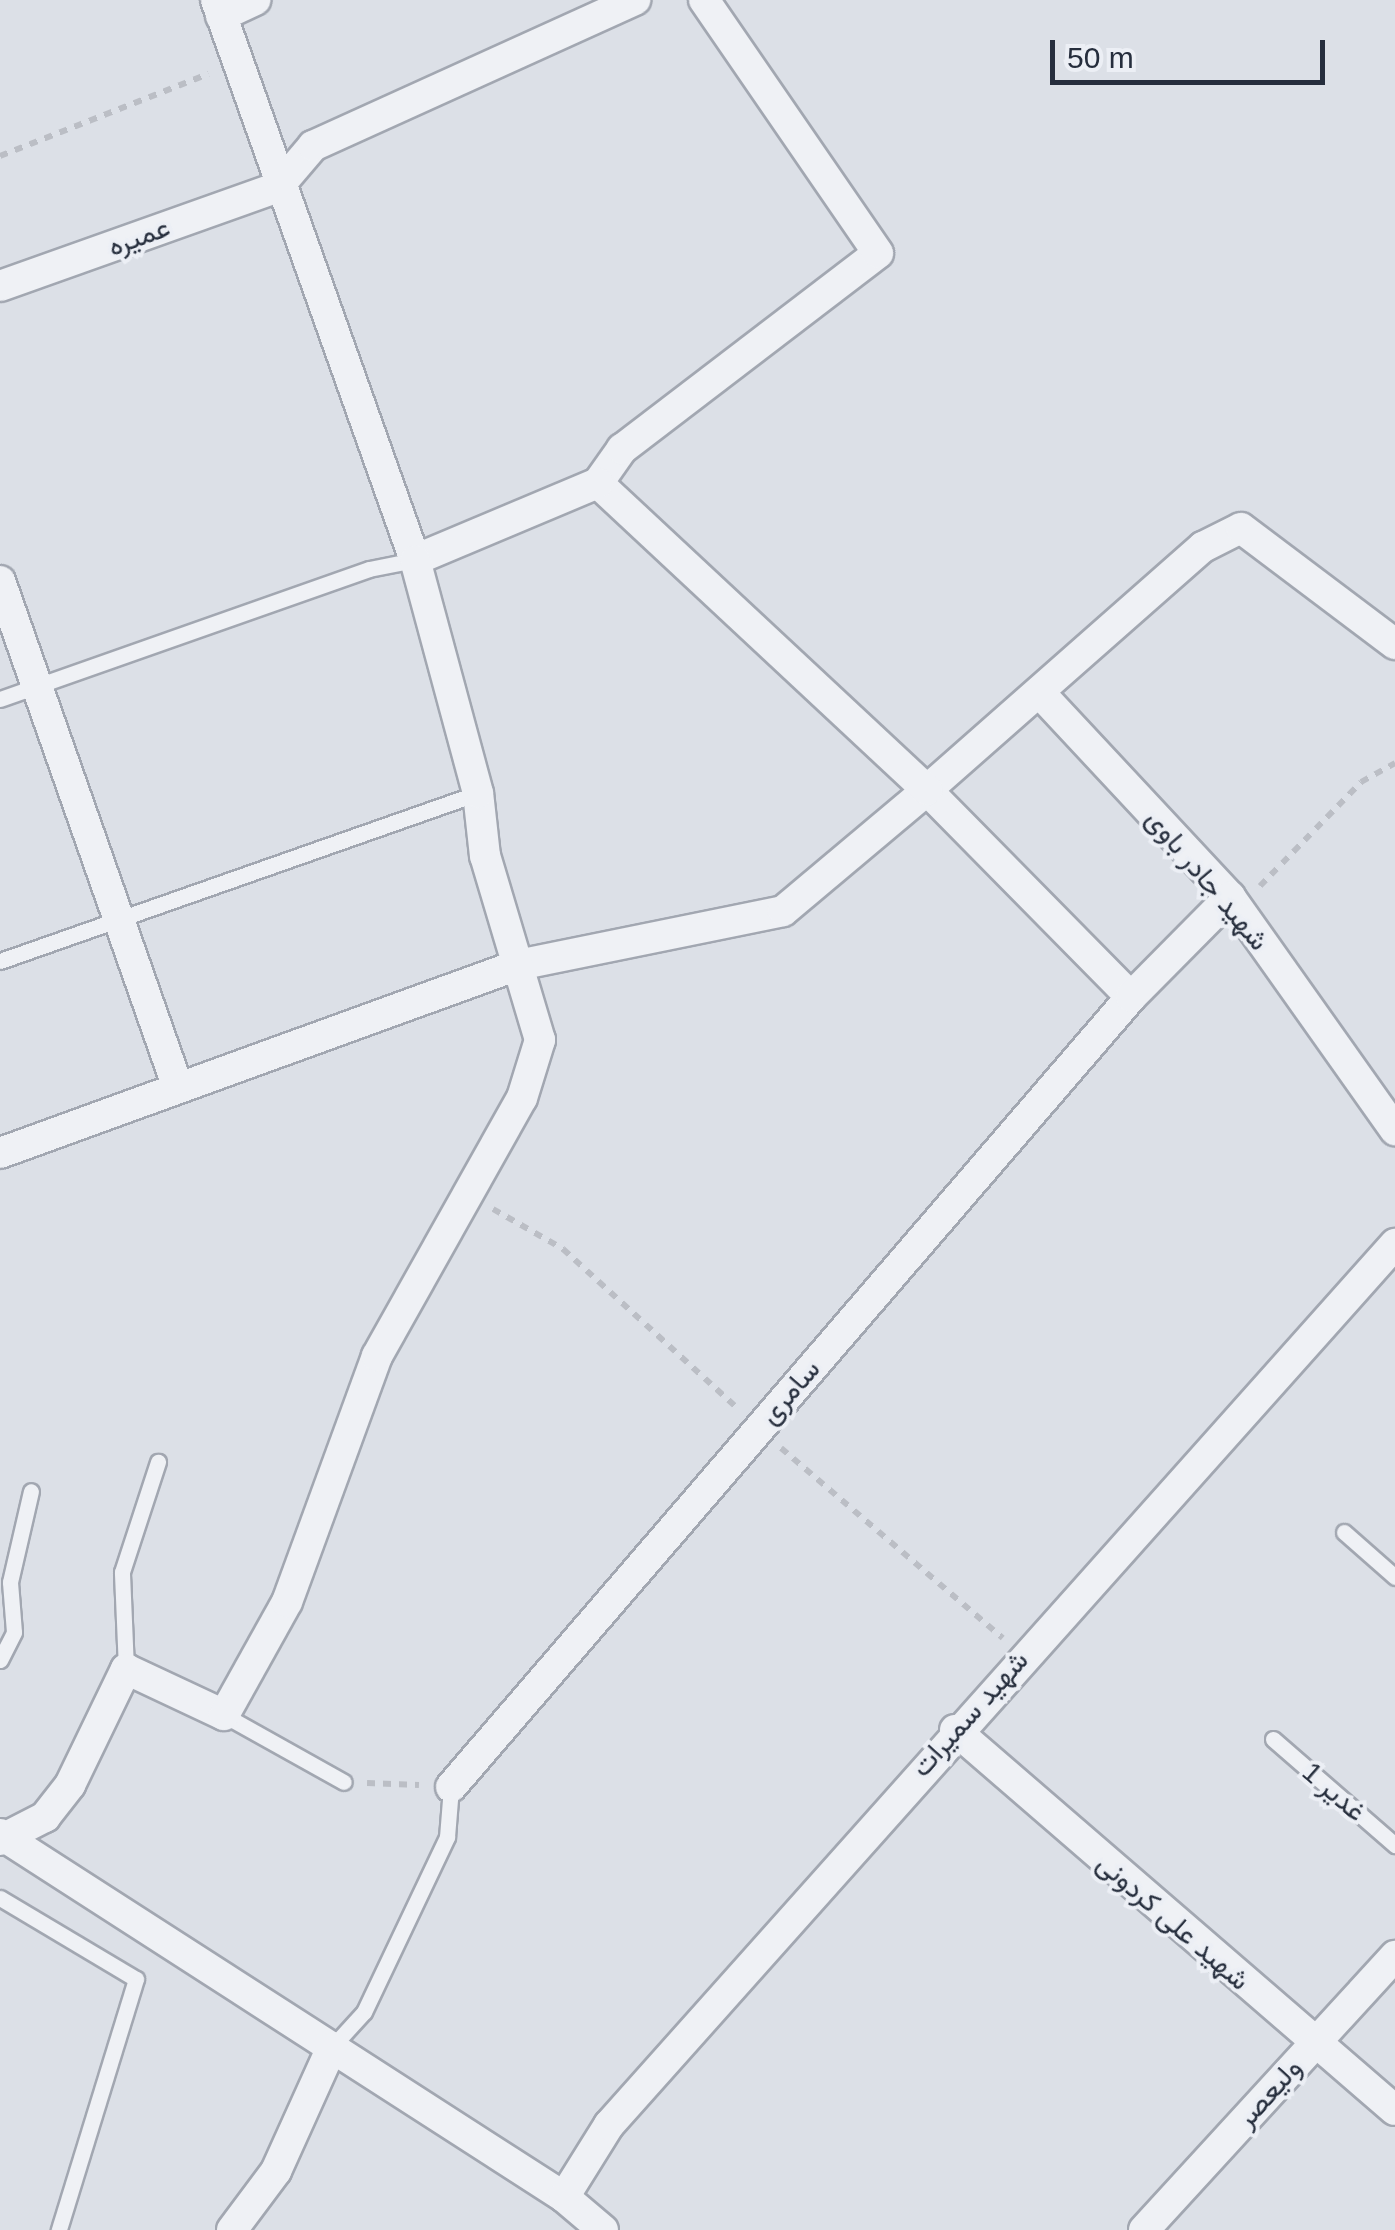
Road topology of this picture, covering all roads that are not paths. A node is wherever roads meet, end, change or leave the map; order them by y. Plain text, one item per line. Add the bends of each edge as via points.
1 (256, 0) edge
2 (635, 0) edge
3 (704, 0) edge
4 (219, 8) edge
5 (278, 188) junction
6 (0, 286) edge
7 (598, 483) junction
8 (415, 560) junction
9 (0, 581) edge
10 (1395, 644) edge
11 (37, 686) junction
12 (1039, 692) junction
13 (0, 699) edge
14 (927, 790) junction
15 (478, 792) junction
16 (1230, 897) junction
17 (118, 919) junction
18 (0, 961) edge
19 (518, 964) junction
20 (1131, 998) junction
21 (178, 1088) junction
22 (1395, 1130) edge
23 (0, 1154) edge
24 (1395, 1244) edge
25 (158, 1462) dead end
26 (31, 1492) dead end
27 (1344, 1532) dead end
28 (1395, 1577) edge
29 (0, 1660) edge
30 (126, 1669) junction
31 (224, 1716) junction
32 (955, 1730) junction
33 (1273, 1739) dead end
34 (344, 1782) road end
35 (450, 1787) joint
36 (1, 1837) edge
37 (1395, 1845) edge
38 (0, 1898) edge
39 (1395, 1956) edge
40 (1312, 2045) junction
41 (332, 2047) junction
42 (1395, 2110) edge
43 (564, 2197) junction
44 (59, 2230) edge
45 (232, 2230) edge
46 (603, 2230) edge
47 (1144, 2230) edge

1 - 4 street
2 - 5 street via 313,146
3 - 7 street via 878,253 622,449
4 - 5 street
5 - 6 street, عمیره
5 - 8 street
7 - 8 street
7 - 14 street
8 - 11 lane via 369,569
8 - 15 street
9 - 11 street
10 - 12 street via 1241,528 1203,547
11 - 13 lane
11 - 17 street
12 - 14 street
12 - 16 street, شهید جادر باوی
14 - 19 street via 784,911
14 - 20 street
15 - 17 lane
15 - 19 street via 485,856
16 - 20 street, سامری
16 - 22 street, شهید جادر باوی
17 - 18 lane
17 - 21 street
19 - 21 street
19 - 31 street via 540,1040 522,1098 377,1356 287,1602
20 - 35 street, سامری
21 - 23 street
24 - 32 street, شهید سمیرات
25 - 30 lane via 122,1572
26 - 29 lane via 10,1582 14,1632
27 - 28 lane
30 - 31 street
30 - 36 street via 70,1785 45,1817
31 - 34 lane
32 - 40 street, شهید علی کردونی
32 - 43 street, شهید سمیرات via 609,2125
33 - 37 lane, غدیر 1
35 - 41 lane via 447,1837 364,2012
36 - 41 street
38 - 44 lane via 136,1979
39 - 40 street, ولیعصر
40 - 42 street, شهید علی کردونی
40 - 47 street, ولیعصر
41 - 43 street
41 - 45 street via 276,2171
43 - 46 street

